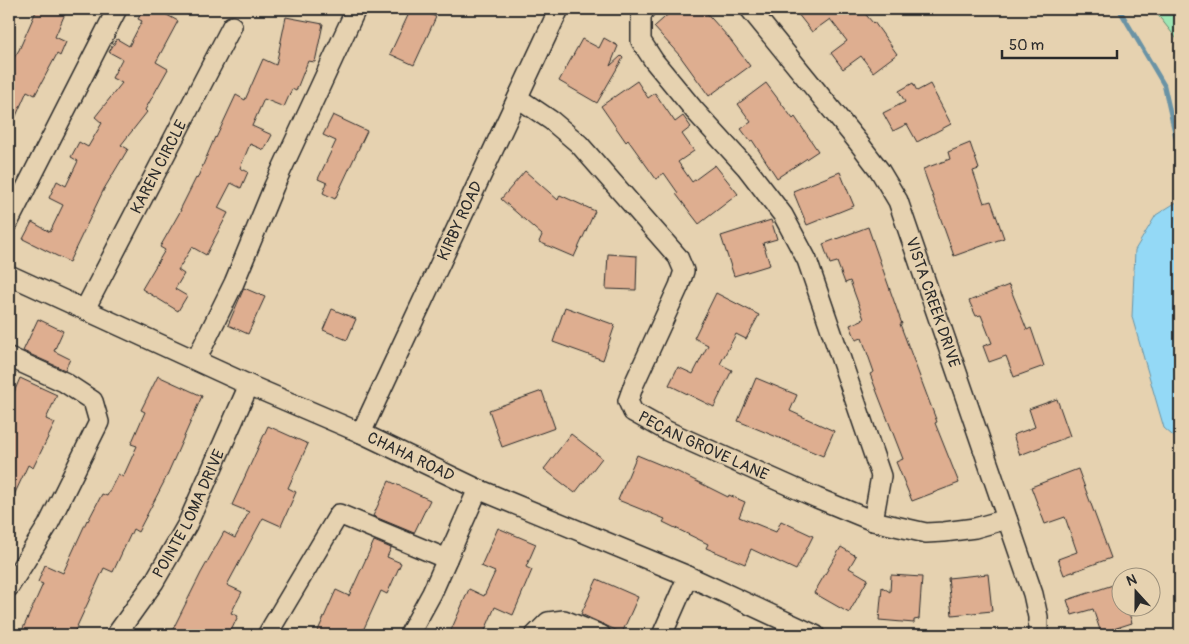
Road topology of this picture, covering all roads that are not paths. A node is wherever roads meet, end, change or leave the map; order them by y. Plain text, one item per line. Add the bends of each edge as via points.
1 (117, 9) edge
2 (356, 9) edge
3 (559, 9) edge
4 (645, 9) edge
5 (750, 9) edge
6 (232, 26) dead end
7 (518, 98) junction
8 (9, 221) edge
9 (10, 279) edge
10 (85, 309) junction
11 (9, 357) edge
12 (196, 360) junction
13 (249, 385) junction
14 (361, 433) junction
15 (478, 489) junction
16 (1007, 519) junction
17 (873, 521) junction
18 (447, 559) junction
19 (688, 576) junction
20 (9, 587) edge
21 (116, 635) edge
22 (267, 635) edge
23 (409, 635) edge
24 (535, 635) edge
25 (601, 635) edge
26 (662, 635) edge
27 (815, 635) edge
28 (1038, 635) edge

1 - 8 street
2 - 12 street via 274,186 234,283
3 - 7 street, KIRBY ROAD
4 - 17 street via 641,16 641,41 683,97 746,167 783,215 807,260 881,476
5 - 16 street, VISTA CREEK DRIVE via 858,142 898,201
6 - 10 street, KAREN CIRCLE
7 - 14 street, KIRBY ROAD
7 - 17 street, PECAN GROVE LANE via 579,144 678,258 684,271 634,384 628,401 633,412 685,439
9 - 10 street, CHAHA ROAD
10 - 12 street, CHAHA ROAD
11 - 20 street via 64,382 93,400 100,422 48,525
12 - 13 street, CHAHA ROAD
13 - 14 street, CHAHA ROAD
13 - 21 street, POINTE LOMA DRIVE via 187,525 154,582
14 - 15 street, CHAHA ROAD
15 - 18 street
15 - 19 street, CHAHA ROAD
16 - 17 street, PECAN GROVE LANE via 975,528 926,533
16 - 28 street, VISTA CREEK DRIVE via 1033,594
18 - 22 street via 339,514
18 - 23 street
19 - 26 street
19 - 27 street, CHAHA ROAD
24 - 25 street via 548,622 564,620

